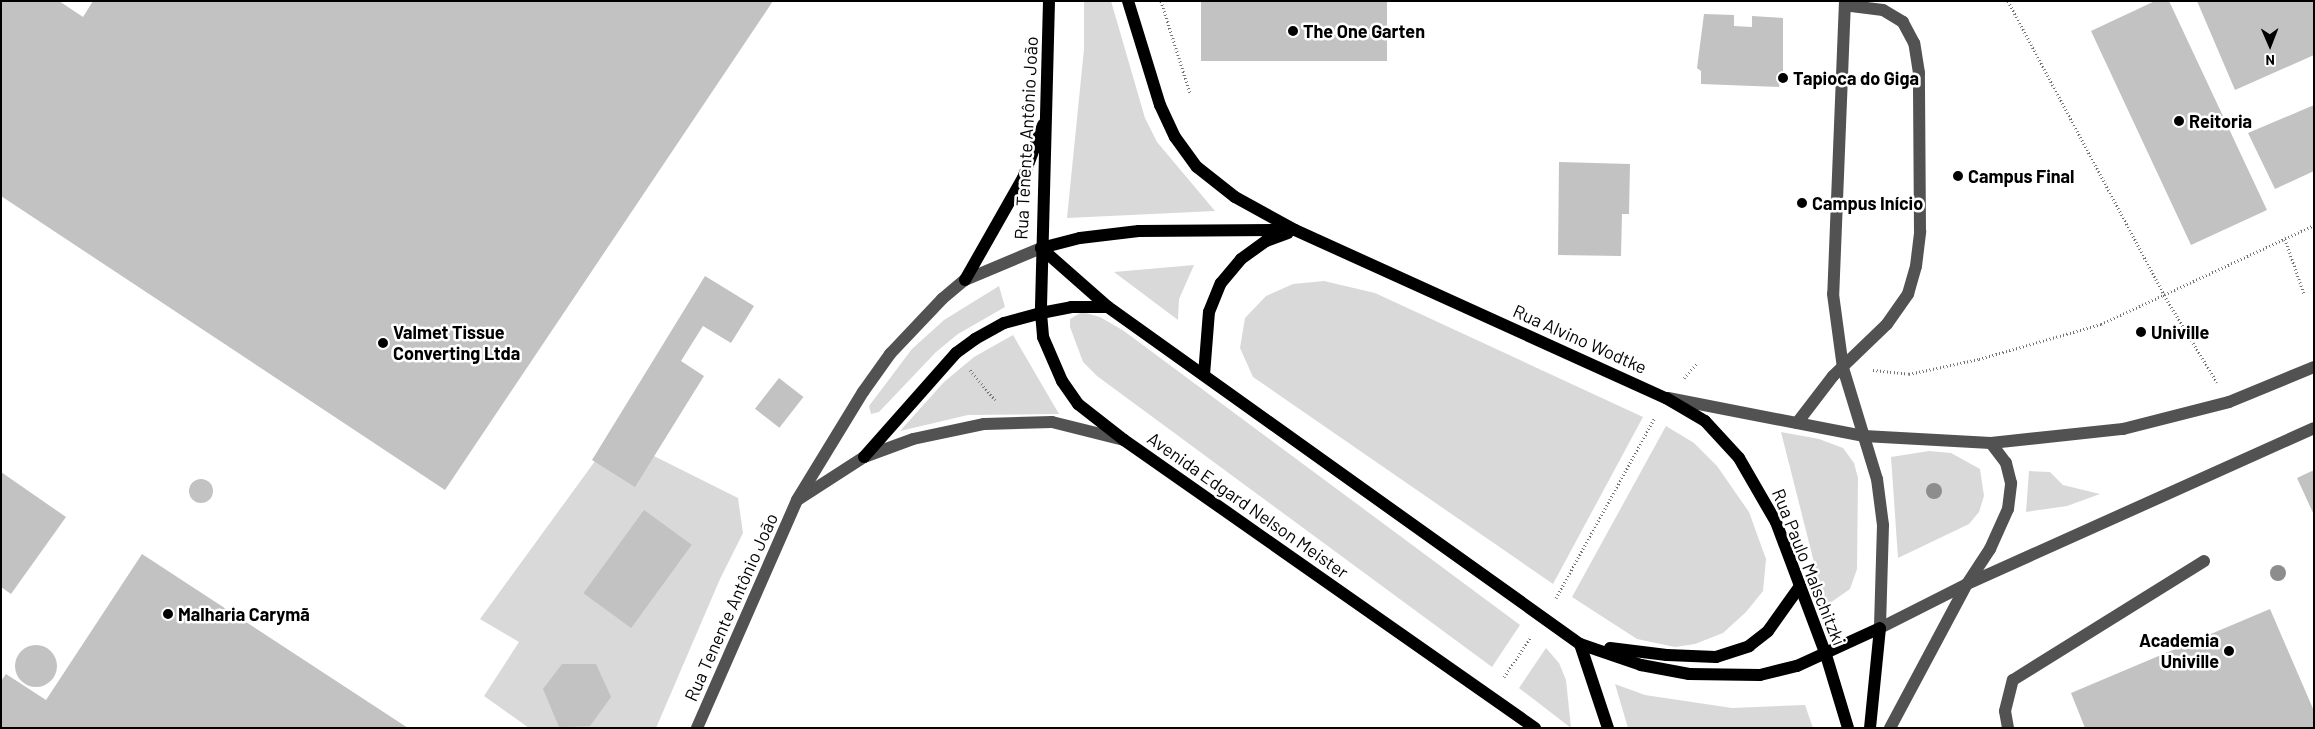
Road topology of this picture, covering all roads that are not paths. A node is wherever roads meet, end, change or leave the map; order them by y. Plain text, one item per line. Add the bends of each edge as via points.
1 (1049, 1) edge
2 (1128, 1) edge
3 (1845, 3) edge
4 (1048, 111) junction
5 (1295, 230) junction
6 (1041, 248) junction
7 (965, 280) junction
8 (1108, 307) junction
9 (1041, 313) junction
10 (2314, 367) edge
11 (1843, 368) junction
12 (1204, 375) junction
13 (1666, 398) junction
14 (1797, 423) junction
15 (2314, 428) edge
16 (1864, 436) junction
17 (1124, 440) junction
18 (1991, 443) junction
19 (864, 457) junction
20 (797, 500) junction
21 (2204, 561) dead end
22 (1967, 584) junction
23 (1800, 586) junction
24 (1880, 628) junction
25 (1580, 644) junction
26 (1826, 655) junction
27 (697, 728) edge
28 (1535, 728) edge
29 (1608, 728) edge
30 (1848, 728) edge
31 (1870, 728) edge
32 (1890, 728) edge
33 (2008, 728) edge

1 - 4 main road, Rua Tenente Antônio João
2 - 5 main road, Rua Alvino Wodtke via 1160,105 1197,168 1235,197
3 - 11 street via 1833,294
3 - 11 street via 1883,10 1904,22 1914,43 1919,73 1920,231 1916,266 1908,294 1887,324
4 - 6 main road, Rua Tenente Antônio João
4 - 7 main road via 1023,178
5 - 6 main road via 1139,231 1080,238
5 - 12 main road via 1266,241 1241,260 1221,283 1209,312
5 - 13 main road, Rua Alvino Wodtke
6 - 7 street, Rua Tenente Antônio João
6 - 8 main road
6 - 9 main road, Avenida Edgard Nelson Meister
7 - 20 street, Rua Tenente Antônio João via 936,305 890,354 842,423
8 - 9 main road
8 - 12 main road
9 - 17 main road, Avenida Edgard Nelson Meister via 1043,337 1062,381 1078,404
9 - 19 main road via 1004,324 956,353
10 - 18 street, Rua Alvino Wodtke via 2229,402 2123,429
11 - 14 street
11 - 16 street
12 - 25 main road
13 - 14 street, Rua Alvino Wodtke
13 - 23 main road, Rua Paulo Malschitzki via 1704,421 1739,458 1776,522
14 - 16 street, Rua Alvino Wodtke
15 - 22 street
16 - 18 street, Rua Alvino Wodtke
16 - 24 street via 1877,479 1883,526
17 - 19 street, Rua Tenente Antônio João via 1052,422 984,424 914,439
17 - 28 main road, Avenida Edgard Nelson Meister
18 - 22 street via 2006,463 2011,483 2008,509 1990,549
19 - 20 street, Rua Tenente Antônio João
20 - 27 street, Rua Tenente Antônio João
21 - 33 street via 2013,680 2004,711
22 - 24 street
22 - 32 street
23 - 25 main road via 1768,631 1748,646 1716,657 1666,656
23 - 26 main road, Rua Paulo Malschitzki
24 - 26 main road
24 - 31 main road
25 - 26 main road via 1642,665 1689,674 1725,676 1760,675
25 - 29 main road
26 - 30 main road, Rua Paulo Malschitzki

